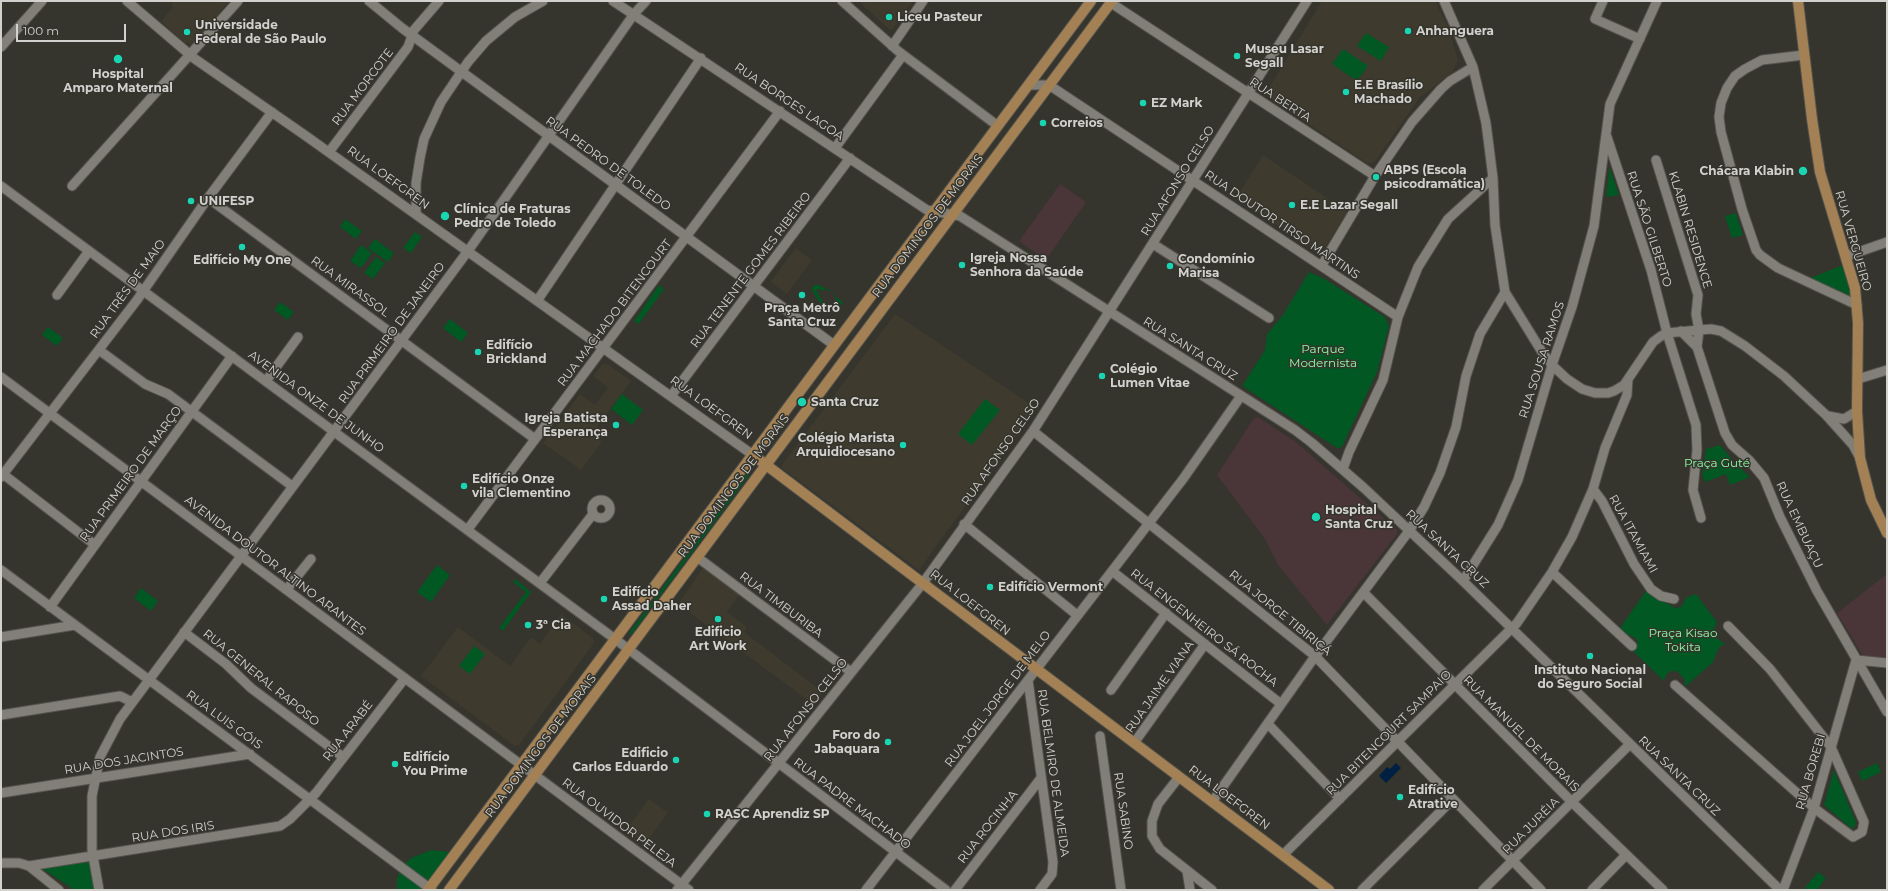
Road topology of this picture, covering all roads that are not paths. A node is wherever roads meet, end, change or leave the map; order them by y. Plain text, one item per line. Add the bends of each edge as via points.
1 (42, 1) edge
2 (127, 1) edge
3 (238, 1) edge
4 (369, 1) edge
5 (439, 1) edge
6 (543, 1) edge
7 (613, 1) edge
8 (646, 1) edge
9 (842, 1) edge
10 (924, 1) edge
11 (1091, 1) edge
12 (1307, 1) edge
13 (1444, 1) edge
14 (1603, 1) edge
15 (1657, 1) edge
16 (1798, 1) edge
17 (1112, 2) edge
18 (634, 14) junction
19 (412, 35) junction
20 (1640, 39) junction
21 (892, 46) junction
22 (1, 47) edge
23 (190, 55) junction
24 (903, 55) junction
25 (1804, 55) junction
26 (701, 58) junction
27 (1473, 67) junction
28 (461, 71) junction
29 (1029, 85) junction
30 (1049, 85) junction
31 (1248, 93) junction
32 (780, 111) junction
33 (272, 112) junction
34 (998, 126) junction
35 (1606, 134) junction
36 (549, 135) junction
37 (835, 148) junction
38 (329, 152) junction
39 (850, 158) junction
40 (1656, 160) dead end
41 (1375, 176) junction
42 (1493, 178) junction
43 (1194, 180) junction
44 (615, 184) junction
45 (1, 186) edge
46 (72, 186) dead end
47 (208, 198) junction
48 (935, 212) junction
49 (416, 214) junction
50 (954, 214) junction
51 (687, 237) junction
52 (1887, 242) edge
53 (1152, 244) junction
54 (89, 251) junction
55 (468, 251) junction
56 (1847, 256) junction
57 (1322, 264) junction
58 (754, 286) junction
59 (144, 291) junction
60 (1505, 292) junction
61 (57, 295) dead end
62 (537, 301) junction
63 (1857, 305) junction
64 (1109, 312) junction
65 (1398, 317) junction
66 (1269, 318) dead end
67 (1699, 330) junction
68 (1681, 332) junction
69 (1667, 333) junction
70 (298, 337) dead end
71 (402, 339) junction
72 (834, 345) junction
73 (603, 347) junction
74 (1697, 347) junction
75 (99, 350) junction
76 (232, 356) junction
77 (1552, 365) junction
78 (1887, 370) edge
79 (1, 377) edge
80 (1858, 378) junction
81 (1628, 379) junction
82 (266, 381) junction
83 (1608, 393) junction
84 (671, 396) junction
85 (1241, 396) junction
86 (1622, 406) junction
87 (192, 411) junction
88 (1857, 411) junction
89 (49, 413) junction
90 (1826, 415) junction
91 (335, 431) junction
92 (1033, 431) junction
93 (536, 439) junction
94 (753, 455) junction
95 (1860, 458) junction
96 (766, 464) junction
97 (1340, 466) junction
98 (2, 476) edge
99 (141, 482) junction
100 (292, 486) junction
101 (1593, 489) junction
102 (593, 514) dead end
103 (1701, 518) dead end
104 (1149, 523) junction
105 (964, 524) junction
106 (468, 529) junction
107 (1409, 531) junction
108 (1887, 533) edge
109 (95, 545) junction
110 (240, 555) junction
111 (697, 557) junction
112 (311, 559) dead end
113 (1, 570) edge
114 (1112, 571) junction
115 (1552, 572) junction
116 (1463, 581) junction
117 (540, 583) junction
118 (923, 583) junction
119 (287, 589) junction
120 (1364, 593) junction
121 (1674, 599) dead end
122 (50, 607) junction
123 (1166, 613) junction
124 (1077, 615) junction
125 (75, 625) junction
126 (1728, 626) dead end
127 (1513, 628) junction
128 (184, 632) junction
129 (1, 637) edge
130 (615, 639) junction
131 (1205, 644) junction
132 (1632, 646) dead end
133 (629, 650) junction
134 (1315, 656) junction
135 (1856, 660) junction
136 (1887, 663) edge
137 (1036, 669) junction
138 (851, 672) junction
139 (405, 678) junction
140 (149, 679) junction
141 (1028, 680) junction
142 (1675, 684) dead end
143 (1456, 685) junction
144 (1111, 690) dead end
145 (132, 702) junction
146 (1281, 704) junction
147 (1887, 712) edge
148 (1, 715) edge
149 (1268, 724) junction
150 (1100, 736) dead end
151 (1132, 741) junction
152 (1398, 742) junction
153 (1629, 745) junction
154 (1831, 747) junction
155 (250, 754) junction
156 (343, 757) junction
157 (779, 763) junction
158 (522, 764) junction
159 (535, 774) junction
160 (1179, 776) junction
161 (1041, 778) junction
162 (95, 779) junction
163 (1, 793) edge
164 (311, 799) junction
165 (1340, 799) junction
166 (1452, 800) junction
167 (1212, 802) junction
168 (1572, 802) junction
169 (1814, 808) junction
170 (896, 852) junction
171 (1626, 855) junction
172 (93, 856) junction
173 (1283, 856) junction
174 (1512, 861) junction
175 (1, 863) edge
176 (29, 866) junction
177 (1187, 871) junction
178 (49, 881) junction
179 (682, 888) edge
180 (430, 889) edge
181 (1120, 889) edge
182 (59, 890) edge
183 (65, 890) edge
184 (99, 890) edge
185 (449, 890) edge
186 (866, 890) edge
187 (946, 890) edge
188 (955, 890) edge
189 (1040, 890) edge
190 (1190, 890) edge
191 (1212, 890) edge
192 (1329, 890) edge
193 (1362, 890) edge
194 (1483, 890) edge
195 (1541, 890) edge
196 (1592, 890) edge
197 (1663, 890) edge
198 (1782, 890) edge

1 - 22 street
2 - 23 street, RUA LOEFGREN
3 - 23 street
4 - 19 street, RUA PEDRO DE TOLEDO
5 - 19 street, RUA MORCOTE
6 - 28 street via 515,17 493,34
7 - 18 street, RUA BORGES LAGOA
8 - 18 street, RUA PRIMEIRO DE JANEIRO
9 - 21 street
10 - 21 street
11 - 29 main road, RUA DOMINGOS DE MORAIS
12 - 31 street, RUA AFONSO CELSO
13 - 27 street
14 - 20 street via 1595,19
15 - 20 street, RUA SOUSA RAMOS
16 - 25 main road, RUA VERGUEIRO
17 - 30 main road, RUA DOMINGOS DE MORAIS
17 - 31 street, RUA BERTA
18 - 26 street, RUA BORGES LAGOA
18 - 36 street, RUA PRIMEIRO DE JANEIRO
19 - 28 street, RUA PEDRO DE TOLEDO
19 - 38 street, RUA MORCOTE via 408,47
20 - 35 street, RUA SOUSA RAMOS via 1610,104
21 - 24 street
23 - 33 street, RUA LOEFGREN
23 - 46 street
24 - 34 street
24 - 37 street
25 - 56 main road, RUA VERGUEIRO via 1820,172
25 - 63 street via 1762,60 1735,76 1721,103 1721,132 1756,250 1778,268
26 - 32 street, RUA BORGES LAGOA
26 - 44 street
27 - 41 street via 1450,81 1420,111
27 - 42 street via 1486,123
28 - 36 street, RUA PEDRO DE TOLEDO
28 - 49 street via 441,102 424,140 417,177
29 - 30 street
29 - 34 main road, RUA DOMINGOS DE MORAIS
30 - 43 street, RUA DOUTOR TIRSO MARTINS
30 - 50 main road, RUA DOMINGOS DE MORAIS
31 - 41 street, RUA BERTA
31 - 43 street, RUA AFONSO CELSO
32 - 37 street, RUA BORGES LAGOA
32 - 51 street, RUA MACHADO BITENCOURT
33 - 38 street, RUA LOEFGREN
33 - 47 street, RUA TRÊS DE MAIO
34 - 48 main road, RUA DOMINGOS DE MORAIS
35 - 69 street, RUA SÃO GILBERTO via 1651,270
35 - 77 street, RUA SOUSA RAMOS via 1594,226 1572,307
36 - 44 street, RUA PEDRO DE TOLEDO
36 - 55 street, RUA PRIMEIRO DE JANEIRO
37 - 39 street, RUA BORGES LAGOA
38 - 49 street, RUA LOEFGREN
39 - 48 street, RUA BORGES LAGOA via 927,210
39 - 58 street, RUA TENENTE GOMES RIBEIRO
40 - 67 street, KLABIN RESIDENCE via 1698,295 1696,314
41 - 57 street
42 - 60 street via 1495,225
42 - 65 street via 1463,203 1438,233 1414,276
43 - 53 street, RUA AFONSO CELSO
43 - 57 street, RUA DOUTOR TIRSO MARTINS
44 - 51 street, RUA PEDRO DE TOLEDO
44 - 62 street
45 - 54 street, AVENIDA ONZE DE JUNHO
47 - 59 street, RUA TRÊS DE MAIO
47 - 71 street, RUA MIRASSOL
48 - 50 street, RUA BORGES LAGOA
48 - 72 main road, RUA DOMINGOS DE MORAIS
49 - 55 street, RUA LOEFGREN
50 - 64 street, RUA SANTA CRUZ
50 - 96 main road, RUA DOMINGOS DE MORAIS
51 - 58 street, RUA PEDRO DE TOLEDO
51 - 73 street, RUA MACHADO BITENCOURT
52 - 56 street
53 - 64 street, RUA AFONSO CELSO
53 - 66 street
54 - 59 street, AVENIDA ONZE DE JUNHO
54 - 61 street
55 - 62 street, RUA LOEFGREN
55 - 71 street, RUA PRIMEIRO DE JANEIRO
56 - 63 main road, RUA VERGUEIRO
57 - 65 street, RUA DOUTOR TIRSO MARTINS
58 - 72 street, RUA PEDRO DE TOLEDO
58 - 84 street, RUA TENENTE GOMES RIBEIRO
59 - 75 street, RUA TRÊS DE MAIO
59 - 76 street, AVENIDA ONZE DE JUNHO
60 - 77 street
60 - 107 street via 1480,334 1466,376 1456,427 1440,473
62 - 73 street, RUA LOEFGREN
63 - 80 main road, RUA VERGUEIRO
64 - 85 street, RUA SANTA CRUZ
64 - 92 street, RUA AFONSO CELSO
65 - 97 street via 1383,380
67 - 68 street
67 - 74 street, RUA EMBUAÇU
67 - 90 street via 1721,331 1740,343 1784,376
68 - 69 street
68 - 74 street, RUA EMBUAÇU
69 - 81 street via 1653,342
69 - 103 street, RUA SÃO GILBERTO via 1696,425 1697,450 1693,490
70 - 82 street
71 - 91 street, RUA PRIMEIRO DE JANEIRO
71 - 93 street, RUA MIRASSOL
72 - 94 main road, RUA DOMINGOS DE MORAIS
73 - 84 street, RUA LOEFGREN
73 - 93 street, RUA MACHADO BITENCOURT
74 - 135 street, RUA EMBUAÇU via 1725,433 1732,445 1764,478 1780,517 1814,585
75 - 87 street via 145,384 164,392
75 - 89 street, RUA TRÊS DE MAIO
76 - 82 street, AVENIDA ONZE DE JUNHO
76 - 87 street, RUA PRIMEIRO DE MARÇO
77 - 83 street via 1582,389
77 - 116 street, RUA SOUSA RAMOS via 1510,501
78 - 80 street
79 - 89 street, AVENIDA DOUTOR ALTINO ARANTES
80 - 88 main road, RUA VERGUEIRO
81 - 83 street via 1618,389
81 - 86 street, RUA BITENCOURT SAMPAIO
82 - 91 street, AVENIDA ONZE DE JUNHO
83 - 86 street
84 - 94 street, RUA LOEFGREN
85 - 97 street, RUA SANTA CRUZ via 1294,430
85 - 104 street, RUA JOEL JORGE DE MELO
86 - 101 street, RUA BITENCOURT SAMPAIO via 1605,448
87 - 99 street, RUA PRIMEIRO DE MARÇO
87 - 100 street
88 - 90 street via 1844,419
88 - 95 main road, RUA VERGUEIRO
89 - 98 street, RUA TRÊS DE MAIO
89 - 99 street, AVENIDA DOUTOR ALTINO ARANTES
90 - 95 street
91 - 100 street, RUA PRIMEIRO DE JANEIRO
91 - 106 street, AVENIDA ONZE DE JUNHO
92 - 104 street, RUA JORGE TIBIRIÇÁ
92 - 105 street, RUA AFONSO CELSO
93 - 106 street, RUA MACHADO BITENCOURT
94 - 96 main road, RUA LOEFGREN
94 - 130 main road, RUA DOMINGOS DE MORAIS
95 - 108 main road, RUA VERGUEIRO via 1871,500
96 - 111 main road, RUA DOMINGOS DE MORAIS
96 - 118 main road, RUA LOEFGREN
97 - 107 street, RUA SANTA CRUZ
98 - 109 street
99 - 109 street, RUA PRIMEIRO DE MARÇO
99 - 110 street, AVENIDA DOUTOR ALTINO ARANTES
100 - 110 street, RUA PRIMEIRO DE JANEIRO
101 - 115 street, RUA BITENCOURT SAMPAIO via 1572,537
101 - 121 street, RUA ITAMIAMI via 1602,501 1634,564 1651,589 1661,596
102 - 117 street
104 - 114 street, RUA JOEL JORGE DE MELO
104 - 134 street, RUA JORGE TIBIRIÇÁ
105 - 118 street, RUA AFONSO CELSO
105 - 124 street
106 - 117 street, AVENIDA ONZE DE JUNHO
107 - 116 street, RUA SANTA CRUZ
107 - 120 street
109 - 122 street, RUA PRIMEIRO DE MARÇO
110 - 119 street, AVENIDA DOUTOR ALTINO ARANTES
110 - 128 street, RUA PRIMEIRO DE JANEIRO
111 - 133 main road, RUA DOMINGOS DE MORAIS
111 - 138 street, RUA TIMBURIBA
112 - 119 street
113 - 122 street, RUA LUIS GÓIS
114 - 123 street, RUA ENGENHEIRO SÁ ROCHA
114 - 124 street, RUA JOEL JORGE DE MELO
115 - 127 street, RUA BITENCOURT SAMPAIO
115 - 132 street
116 - 127 street, RUA SANTA CRUZ
117 - 130 street, AVENIDA ONZE DE JUNHO
118 - 137 main road, RUA LOEFGREN
118 - 138 street, RUA AFONSO CELSO
119 - 139 street, AVENIDA DOUTOR ALTINO ARANTES
120 - 134 street
120 - 143 street, RUA MANUEL DE MORAIS
122 - 125 street, RUA LUIS GÓIS
123 - 131 street, RUA ENGENHEIRO SÁ ROCHA
123 - 144 street
124 - 137 street, RUA JOEL JORGE DE MELO
125 - 129 street
125 - 140 street, RUA LUIS GÓIS
126 - 154 street via 1770,669
127 - 143 street, RUA BITENCOURT SAMPAIO
127 - 153 street, RUA SANTA CRUZ
128 - 140 street, RUA PRIMEIRO DE JANEIRO
128 - 156 street, RUA GENERAL RAPOSO via 226,664 251,688
130 - 133 street, RUA PADRE MACHADO
130 - 158 main road, RUA DOMINGOS DE MORAIS
131 - 146 street, RUA ENGENHEIRO SÁ ROCHA
131 - 151 street, RUA JAIME VIANA
133 - 157 street, RUA PADRE MACHADO
133 - 159 main road, RUA DOMINGOS DE MORAIS
134 - 146 street
134 - 152 street, RUA JORGE TIBIRIÇÁ
135 - 136 street
135 - 147 street, RUA EMBUAÇU
135 - 154 street, RUA BOREBI
137 - 141 street, RUA JOEL JORGE DE MELO
137 - 151 main road, RUA LOEFGREN
138 - 157 street, RUA AFONSO CELSO
139 - 156 street, RUA ARABÉ
139 - 158 street, AVENIDA DOUTOR ALTINO ARANTES
140 - 145 street, RUA PRIMEIRO DE JANEIRO
140 - 155 street, RUA LUIS GÓIS
141 - 161 street, RUA BELMIRO DE ALMEIDA
141 - 170 street, RUA JOEL JORGE DE MELO
142 - 169 street
143 - 152 street, RUA BITENCOURT SAMPAIO
143 - 168 street, RUA MANUEL DE MORAIS
145 - 148 street via 120,696
145 - 162 street, RUA PRIMEIRO DE JANEIRO via 104,748
146 - 149 street
149 - 165 street
149 - 167 street
150 - 181 street, RUA SABINO
151 - 160 main road, RUA LOEFGREN
152 - 165 street, RUA BITENCOURT SAMPAIO
152 - 166 street, RUA JORGE TIBIRIÇÁ
153 - 168 street, RUA JURÉIA
153 - 198 street, RUA SANTA CRUZ
154 - 169 street, RUA BOREBI
154 - 169 street via 1862,816 1864,830 1859,836 1853,837
155 - 162 street, RUA DOS JACINTOS
155 - 164 street, RUA LUIS GÓIS
156 - 164 street, RUA ARABÉ
157 - 170 street, RUA PADRE MACHADO
157 - 179 street, RUA AFONSO CELSO
158 - 159 street, AVENIDA DOUTOR ALTINO ARANTES
158 - 180 main road, RUA DOMINGOS DE MORAIS
159 - 179 street, RUA OUVIDOR PELEJA
159 - 185 main road, RUA DOMINGOS DE MORAIS
160 - 167 main road, RUA LOEFGREN
160 - 177 street via 1158,804 1151,832 1156,846
161 - 188 street, RUA ROCINHA
161 - 189 street, RUA BELMIRO DE ALMEIDA via 1053,866 1050,876
162 - 163 street, RUA DOS JACINTOS
162 - 172 street, RUA PRIMEIRO DE JANEIRO via 91,810
164 - 172 street, RUA DOS IRIS via 290,819 272,828
164 - 180 street, RUA LUIS GÓIS
165 - 173 street, RUA BITENCOURT SAMPAIO
166 - 174 street, RUA JORGE TIBIRIÇÁ
166 - 193 street
167 - 173 main road, RUA LOEFGREN
168 - 171 street, RUA MANUEL DE MORAIS
168 - 174 street, RUA JURÉIA
169 - 198 street, RUA BOREBI
170 - 186 street, RUA JOEL JORGE DE MELO
170 - 187 street, RUA PADRE MACHADO
171 - 196 street
171 - 197 street, RUA MANUEL DE MORAIS
172 - 176 street, RUA DOS IRIS
172 - 184 street, RUA PRIMEIRO DE JANEIRO
173 - 192 main road, RUA LOEFGREN
174 - 194 street, RUA JURÉIA
174 - 195 street, RUA JORGE TIBIRIÇÁ
175 - 176 street
176 - 178 street
177 - 190 street
177 - 191 street
178 - 182 street
178 - 183 street

